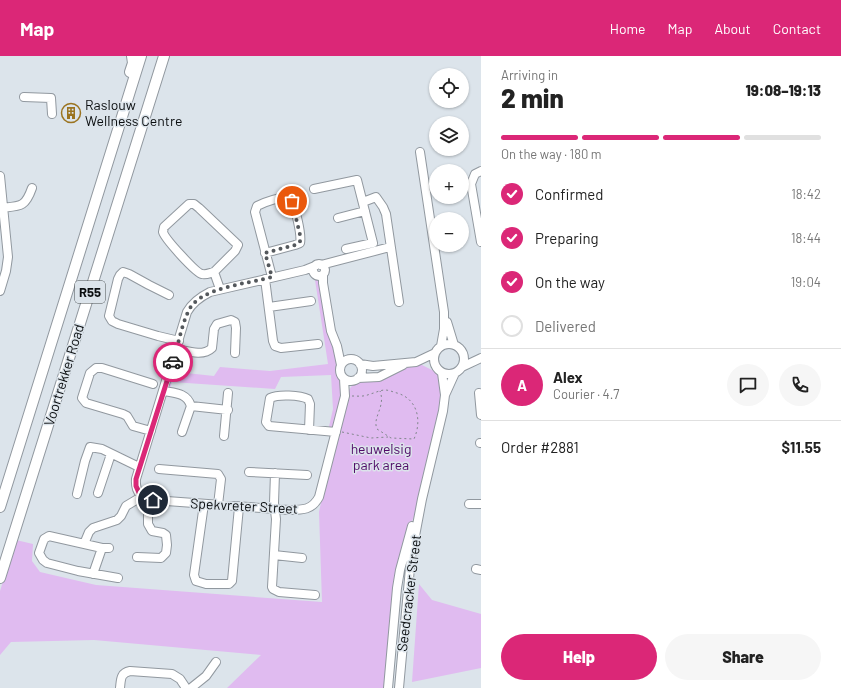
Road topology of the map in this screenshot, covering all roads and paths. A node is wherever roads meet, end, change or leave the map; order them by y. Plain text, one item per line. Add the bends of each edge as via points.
1 (132, 56) edge
2 (141, 56) edge
3 (164, 56) edge
4 (24, 97) dead end
5 (52, 114) dead end
6 (114, 142) junction
7 (420, 152) dead end
8 (481, 171) edge
9 (0, 176) edge
10 (32, 188) dead end
11 (314, 189) dead end
12 (363, 202) junction
13 (2, 208) edge
14 (365, 212) junction
15 (338, 218) dead end
16 (481, 242) edge
17 (390, 247) junction
18 (346, 249) dead end
19 (265, 253) junction
20 (214, 272) junction
21 (318, 272) junction
22 (268, 278) junction
23 (220, 289) junction
24 (0, 291) edge
25 (168, 295) dead end
26 (311, 301) dead end
27 (400, 302) dead end
28 (269, 307) junction
29 (444, 312) junction
30 (179, 341) junction
31 (318, 344) dead end
32 (454, 345) junction
33 (336, 346) junction
34 (441, 346) junction
35 (177, 349) junction
36 (461, 351) junction
37 (235, 353) dead end
38 (435, 353) junction
39 (480, 358) edge
40 (356, 362) junction
41 (416, 362) junction
42 (406, 363) junction
43 (341, 365) junction
44 (373, 366) junction
45 (435, 366) junction
46 (462, 367) junction
47 (442, 373) junction
48 (455, 373) junction
49 (344, 379) junction
50 (357, 379) junction
51 (153, 384) dead end
52 (164, 391) junction
53 (380, 391) junction
54 (228, 393) dead end
55 (479, 394) dead end
56 (446, 395) junction
57 (345, 396) junction
58 (191, 406) junction
59 (228, 410) junction
60 (481, 415) edge
61 (309, 430) junction
62 (336, 431) junction
63 (151, 432) junction
64 (182, 432) dead end
65 (224, 436) dead end
66 (389, 437) junction
67 (111, 454) junction
68 (139, 467) junction
69 (159, 469) dead end
70 (249, 472) dead end
71 (275, 473) junction
72 (307, 475) dead end
73 (98, 493) dead end
74 (77, 494) dead end
75 (145, 498) junction
76 (422, 499) junction
77 (204, 504) junction
78 (469, 504) dead end
79 (481, 504) edge
80 (218, 505) junction
81 (239, 506) junction
82 (0, 507) edge
83 (274, 509) junction
84 (84, 544) junction
85 (274, 555) junction
86 (137, 557) dead end
87 (302, 558) dead end
88 (93, 574) junction
89 (0, 578) edge
90 (118, 578) dead end
91 (315, 595) dead end
92 (216, 662) dead end
93 (120, 688) edge
94 (186, 688) edge
95 (191, 688) edge
96 (388, 688) edge
97 (399, 688) edge

1 - 6 main road via 133,62
2 - 6 main road, Voortrekker Road / R55
3 - 89 main road, Voortrekker Road / R55
4 - 5 street via 51,98
6 - 82 main road, Voortrekker Road / R55
7 - 29 street
8 - 16 street via 475,174 471,184
9 - 13 street
10 - 13 street via 24,203
11 - 12 street via 357,180
12 - 14 street
12 - 17 street via 376,197 383,207
13 - 24 street via 8,257
14 - 15 street
14 - 18 street via 373,243
17 - 21 street via 330,262
17 - 27 street
19 - 19 street via 300,242 290,198 263,203 256,207
19 - 22 street
20 - 20 street via 198,272 164,235 164,227 189,204 195,204 238,245
20 - 23 street
21 - 22 street
21 - 33 street
22 - 23 street
22 - 28 street
23 - 30 street via 206,294 192,304 187,312
25 - 30 street via 123,272 118,279 109,316 118,324
26 - 28 street
28 - 31 street via 275,346 281,348
29 - 32 street
29 - 34 street
30 - 35 street
32 - 34 street
32 - 36 street
33 - 40 street
33 - 43 street
34 - 38 street
35 - 37 street via 199,353 208,351 212,348 217,324 232,320 236,328
35 - 52 street
36 - 39 street
36 - 46 street via 464,359
38 - 41 street
38 - 45 street
39 - 46 street
40 - 43 street via 346,360
40 - 44 street
40 - 50 street via 362,371
41 - 42 street
41 - 45 street
42 - 44 street
42 - 50 street via 379,377
43 - 49 street via 340,372
44 - 50 street
45 - 47 street
46 - 48 street
47 - 48 street
47 - 56 street, Seedcracker Street
48 - 56 street, Seedcracker Street
49 - 50 street
49 - 57 street, Spekvreter Street
50 - 57 street, Spekvreter Street
51 - 63 street via 96,368 90,373 82,398 86,403 125,415 133,426
52 - 58 street via 185,396
52 - 63 street
53 - 57 path via 363,396
53 - 66 path via 382,404 376,425 380,432
53 - 66 path via 387,390 408,399 413,403 418,416 417,434 414,439
54 - 59 street
55 - 60 street
56 - 76 street, Seedcracker Street
57 - 62 street, Spekvreter Street
58 - 59 street
58 - 64 street
59 - 65 street
61 - 61 street via 268,425 266,422 270,398 301,396 308,399
61 - 62 street
62 - 66 path via 371,438
62 - 83 street, Spekvreter Street via 316,503 302,510
63 - 68 street
67 - 68 street
67 - 73 street
67 - 74 street via 102,449 90,448
68 - 75 street via 136,486
69 - 80 street via 218,474 221,479
70 - 71 street
71 - 72 street
71 - 83 street
75 - 77 street, Spekvreter Street
75 - 84 street via 126,506 122,516 117,520 91,529
75 - 86 street via 148,524 152,531 166,535 166,554 161,558
76 - 96 street, Seedcracker Street via 407,542 398,580
76 - 97 street, Seedcracker Street via 408,578
77 - 80 street, Spekvreter Street
77 - 81 street via 194,575 196,581 206,584 229,584 232,581
78 - 79 street
80 - 81 street, Spekvreter Street
81 - 83 street, Spekvreter Street
83 - 85 street
84 - 88 street via 105,548
84 - 88 street via 47,537 39,553 46,562
85 - 87 street
85 - 91 street via 273,589 279,592
88 - 90 street
92 - 95 street via 206,676
93 - 94 street via 122,675 130,671 172,674 180,679

